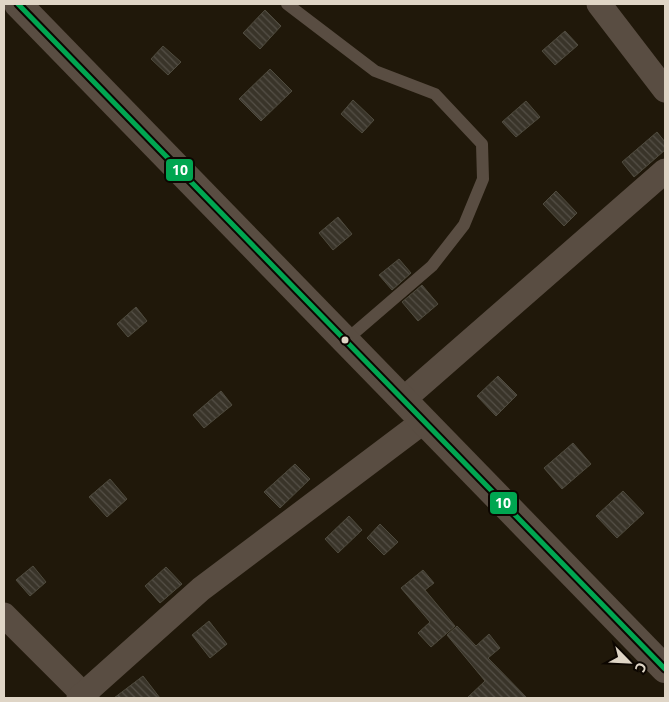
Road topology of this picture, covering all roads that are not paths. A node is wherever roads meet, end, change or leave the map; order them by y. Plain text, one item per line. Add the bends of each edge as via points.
1 (287, 4) edge
2 (599, 4) edge
3 (18, 6) edge
4 (665, 90) edge
5 (665, 171) edge
6 (346, 340) junction
7 (404, 399) junction
8 (424, 421) junction
9 (4, 615) edge
10 (665, 668) edge
11 (83, 697) edge

1 - 6 lane via 375,71 435,94 482,144 483,179 464,225 432,266
2 - 4 street
3 - 6 street
5 - 7 street
6 - 7 street
7 - 8 street
8 - 10 street
8 - 11 street via 201,589
9 - 11 street

